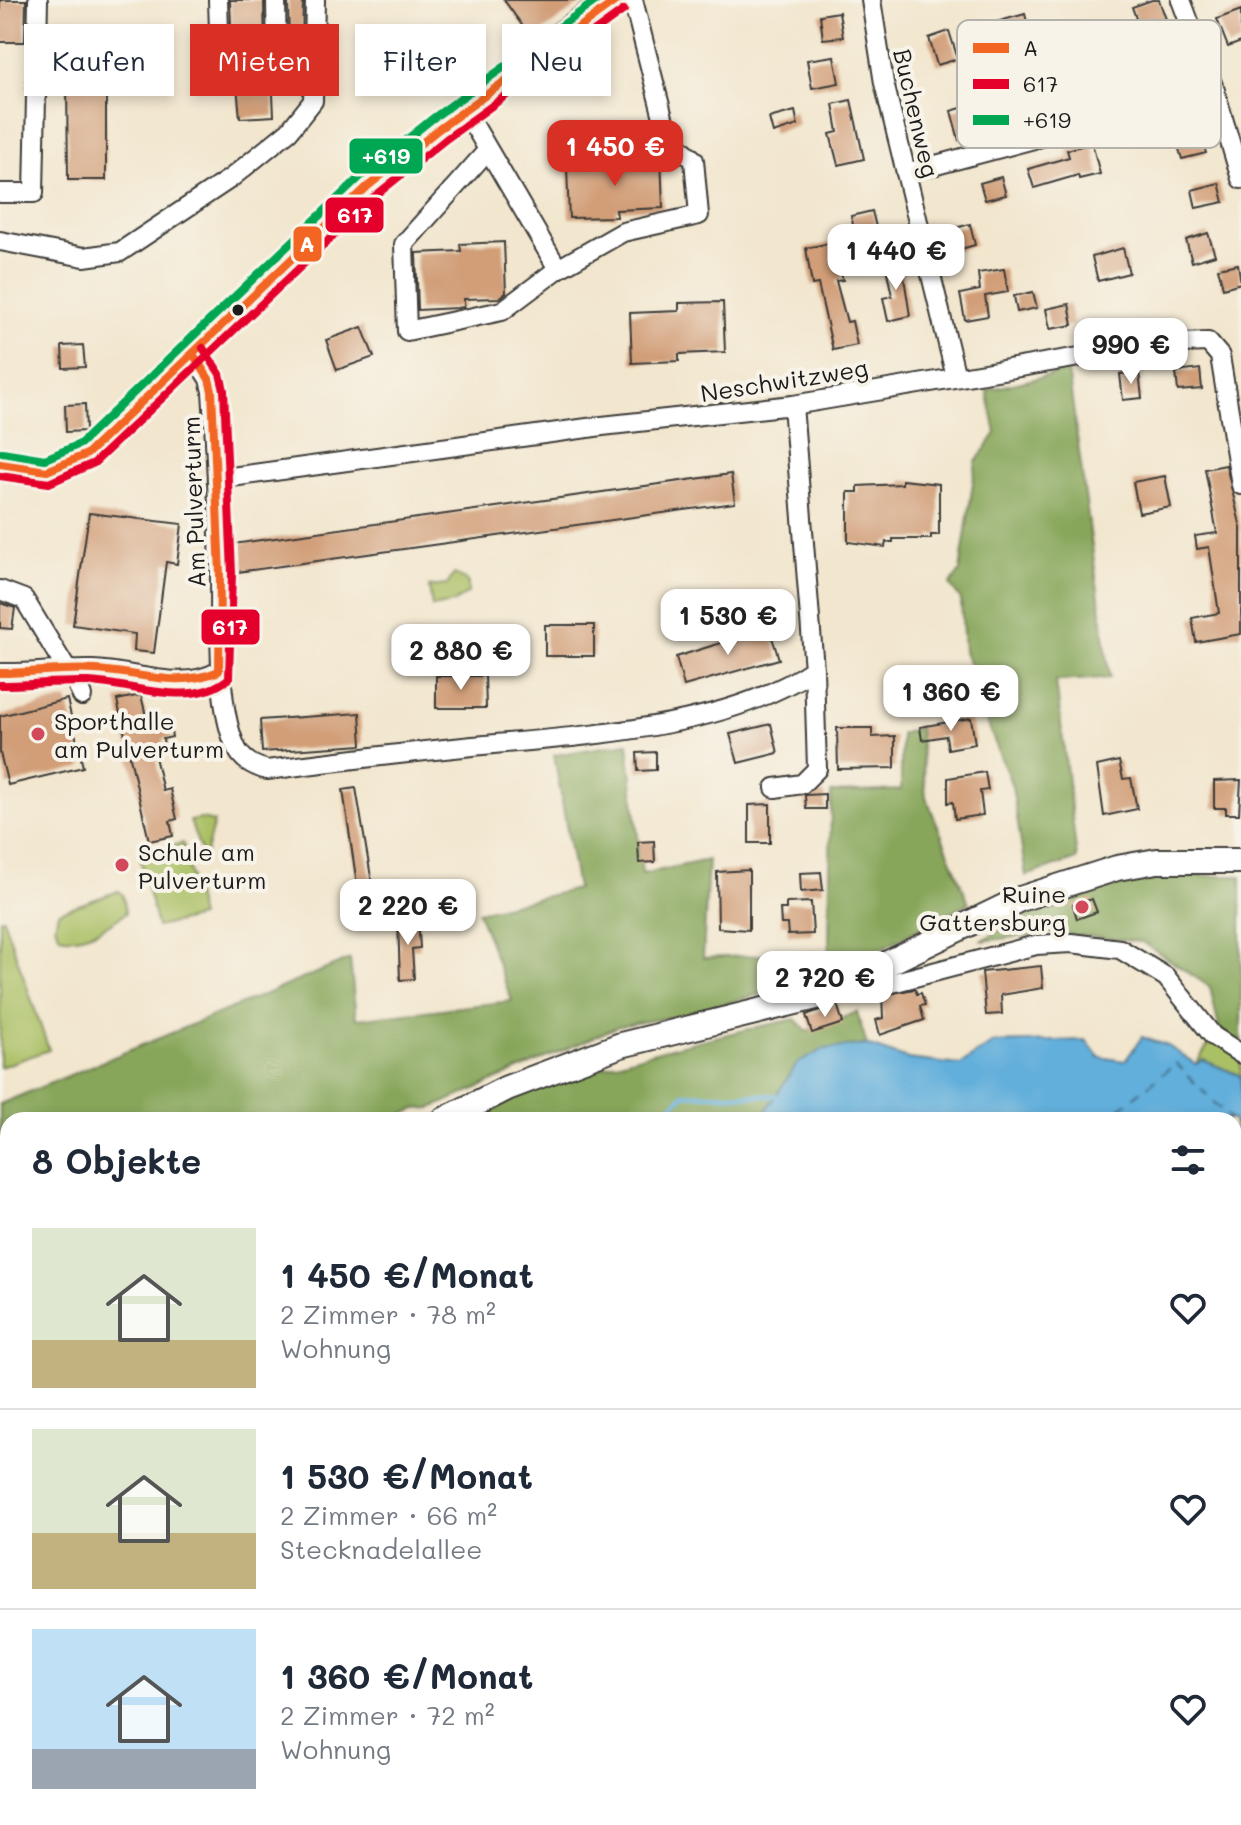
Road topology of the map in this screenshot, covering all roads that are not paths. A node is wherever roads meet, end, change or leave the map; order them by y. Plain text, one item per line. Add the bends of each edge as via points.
1 (38, 0) edge
2 (218, 0) edge
3 (276, 0) edge
4 (315, 0) edge
5 (617, 0) edge
6 (633, 0) edge
7 (871, 0) edge
8 (1181, 0) edge
9 (1188, 20) edge
10 (219, 24) edge
11 (276, 24) edge
12 (315, 24) edge
13 (313, 96) edge
14 (465, 110) junction
15 (1221, 111) edge
16 (1000, 148) edge
17 (487, 151) junction
18 (906, 173) junction
19 (1241, 179) edge
20 (0, 193) edge
21 (0, 241) edge
22 (558, 269) junction
23 (193, 354) junction
24 (956, 377) junction
25 (793, 405) junction
26 (0, 464) edge
27 (217, 479) junction
28 (1241, 485) edge
29 (0, 590) edge
30 (814, 669) junction
31 (69, 670) junction
32 (219, 671) junction
33 (0, 673) edge
34 (82, 696) dead end
35 (775, 788) dead end
36 (1241, 861) edge
37 (859, 979) junction
38 (1241, 1054) edge
39 (458, 1112) edge

1 - 20 street via 34,193
2 - 10 street
3 - 11 street
4 - 12 street
5 - 14 street
6 - 22 street via 668,137 694,160 699,215 623,232
7 - 18 street, Buchenweg
8 - 9 street
13 - 21 street via 289,131 231,178 120,252 84,257
14 - 17 street
14 - 23 street via 367,187
15 - 19 street
16 - 18 street
17 - 22 street
17 - 22 street via 404,244 407,331 502,311
18 - 24 street, Buchenweg
23 - 26 street via 87,454 47,471
23 - 27 street, Am Pulverturm via 212,391
24 - 25 street, Neschwitzweg
24 - 28 street, Neschwitzweg via 1157,344 1208,342 1220,356
25 - 27 street, Neschwitzweg
25 - 30 street
27 - 32 street, Am Pulverturm
29 - 31 street via 24,599
30 - 32 street, Am Pulverturm via 760,696 658,726 267,770 254,767 236,747
30 - 35 street via 817,769 802,784
31 - 32 street via 121,672 177,688
31 - 33 street
31 - 34 street
36 - 37 main road via 1157,861 1117,868 1020,899
37 - 38 street via 888,984 1036,945 1120,949 1166,977 1213,1036
37 - 39 main road via 820,996 621,1045

